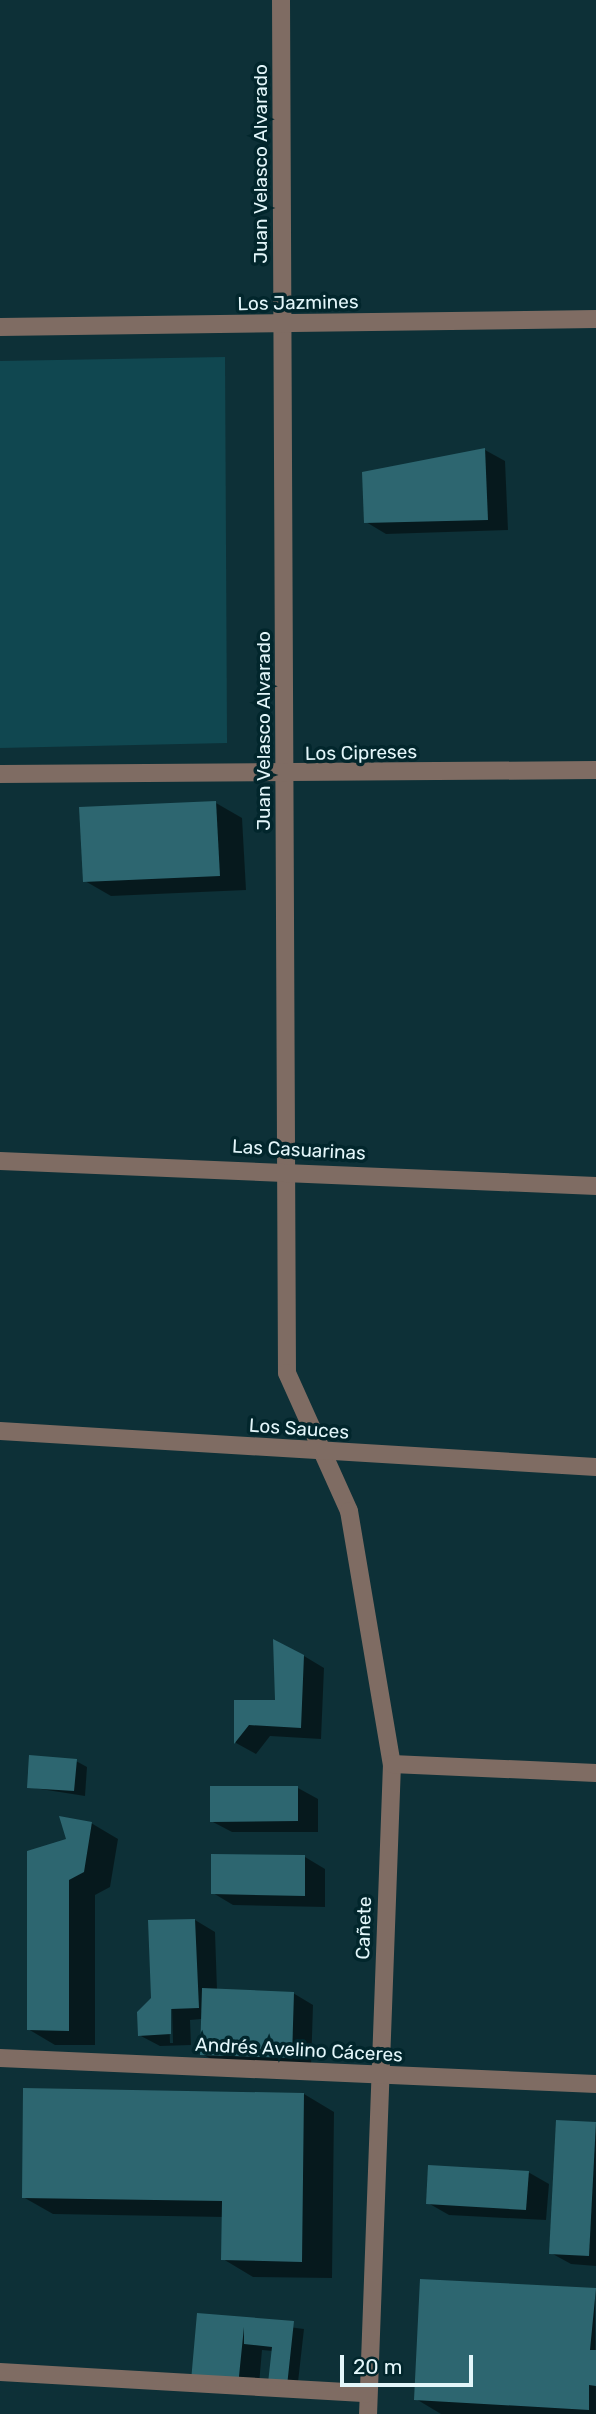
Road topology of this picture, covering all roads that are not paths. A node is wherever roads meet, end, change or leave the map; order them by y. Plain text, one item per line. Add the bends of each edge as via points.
1 (281, 0) edge
2 (596, 319) edge
3 (283, 324) junction
4 (0, 327) edge
5 (596, 770) edge
6 (0, 774) edge
7 (285, 775) junction
8 (0, 1161) edge
9 (288, 1169) junction
10 (596, 1186) edge
11 (0, 1431) edge
12 (324, 1452) junction
13 (596, 1467) edge
14 (392, 1764) junction
15 (596, 1773) edge
16 (0, 2058) edge
17 (379, 2074) junction
18 (596, 2084) edge
19 (0, 2372) edge
20 (367, 2393) junction
21 (368, 2414) edge

1 - 3 street, Juan Velasco Alvarado
2 - 3 street, Los Jazmines
3 - 4 street, Los Jazmines
3 - 7 street, Juan Velasco Alvarado
5 - 7 street, Los Cipreses
6 - 7 street, Los Cipreses
7 - 9 street, Juan Velasco Alvarado
8 - 9 street, Las Casuarinas
9 - 10 street, Las Casuarinas
9 - 12 street, Juan Velasco Alvarado via 287,1373
11 - 12 street, Los Sauces
12 - 13 street, Los Sauces
12 - 14 street, Cañete via 349,1511
14 - 15 street
14 - 17 street, Cañete
16 - 17 street, Andrés Avelino Cáceres
17 - 18 street, Andrés Avelino Cáceres
17 - 20 street, Cañete
19 - 20 street
20 - 21 street, Cañete

